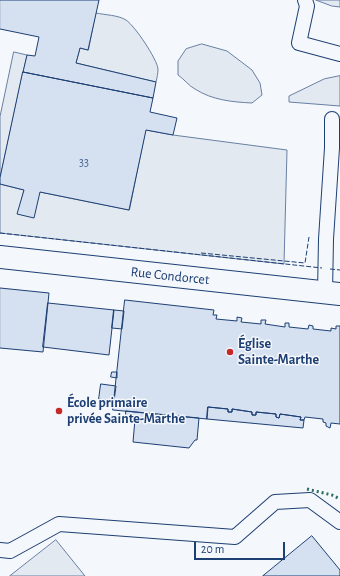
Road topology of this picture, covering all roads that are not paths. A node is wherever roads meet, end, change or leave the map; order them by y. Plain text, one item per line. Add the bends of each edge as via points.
1 (305, 0) edge
2 (340, 54) edge
3 (332, 119) dead end
4 (0, 257) edge
5 (332, 294) edge
6 (340, 522) edge
7 (0, 550) edge

1 - 2 lane via 299,43
3 - 5 lane via 326,239
4 - 5 street, Rue Condorcet
6 - 7 lane via 310,500 274,502 235,537 59,524 10,551

